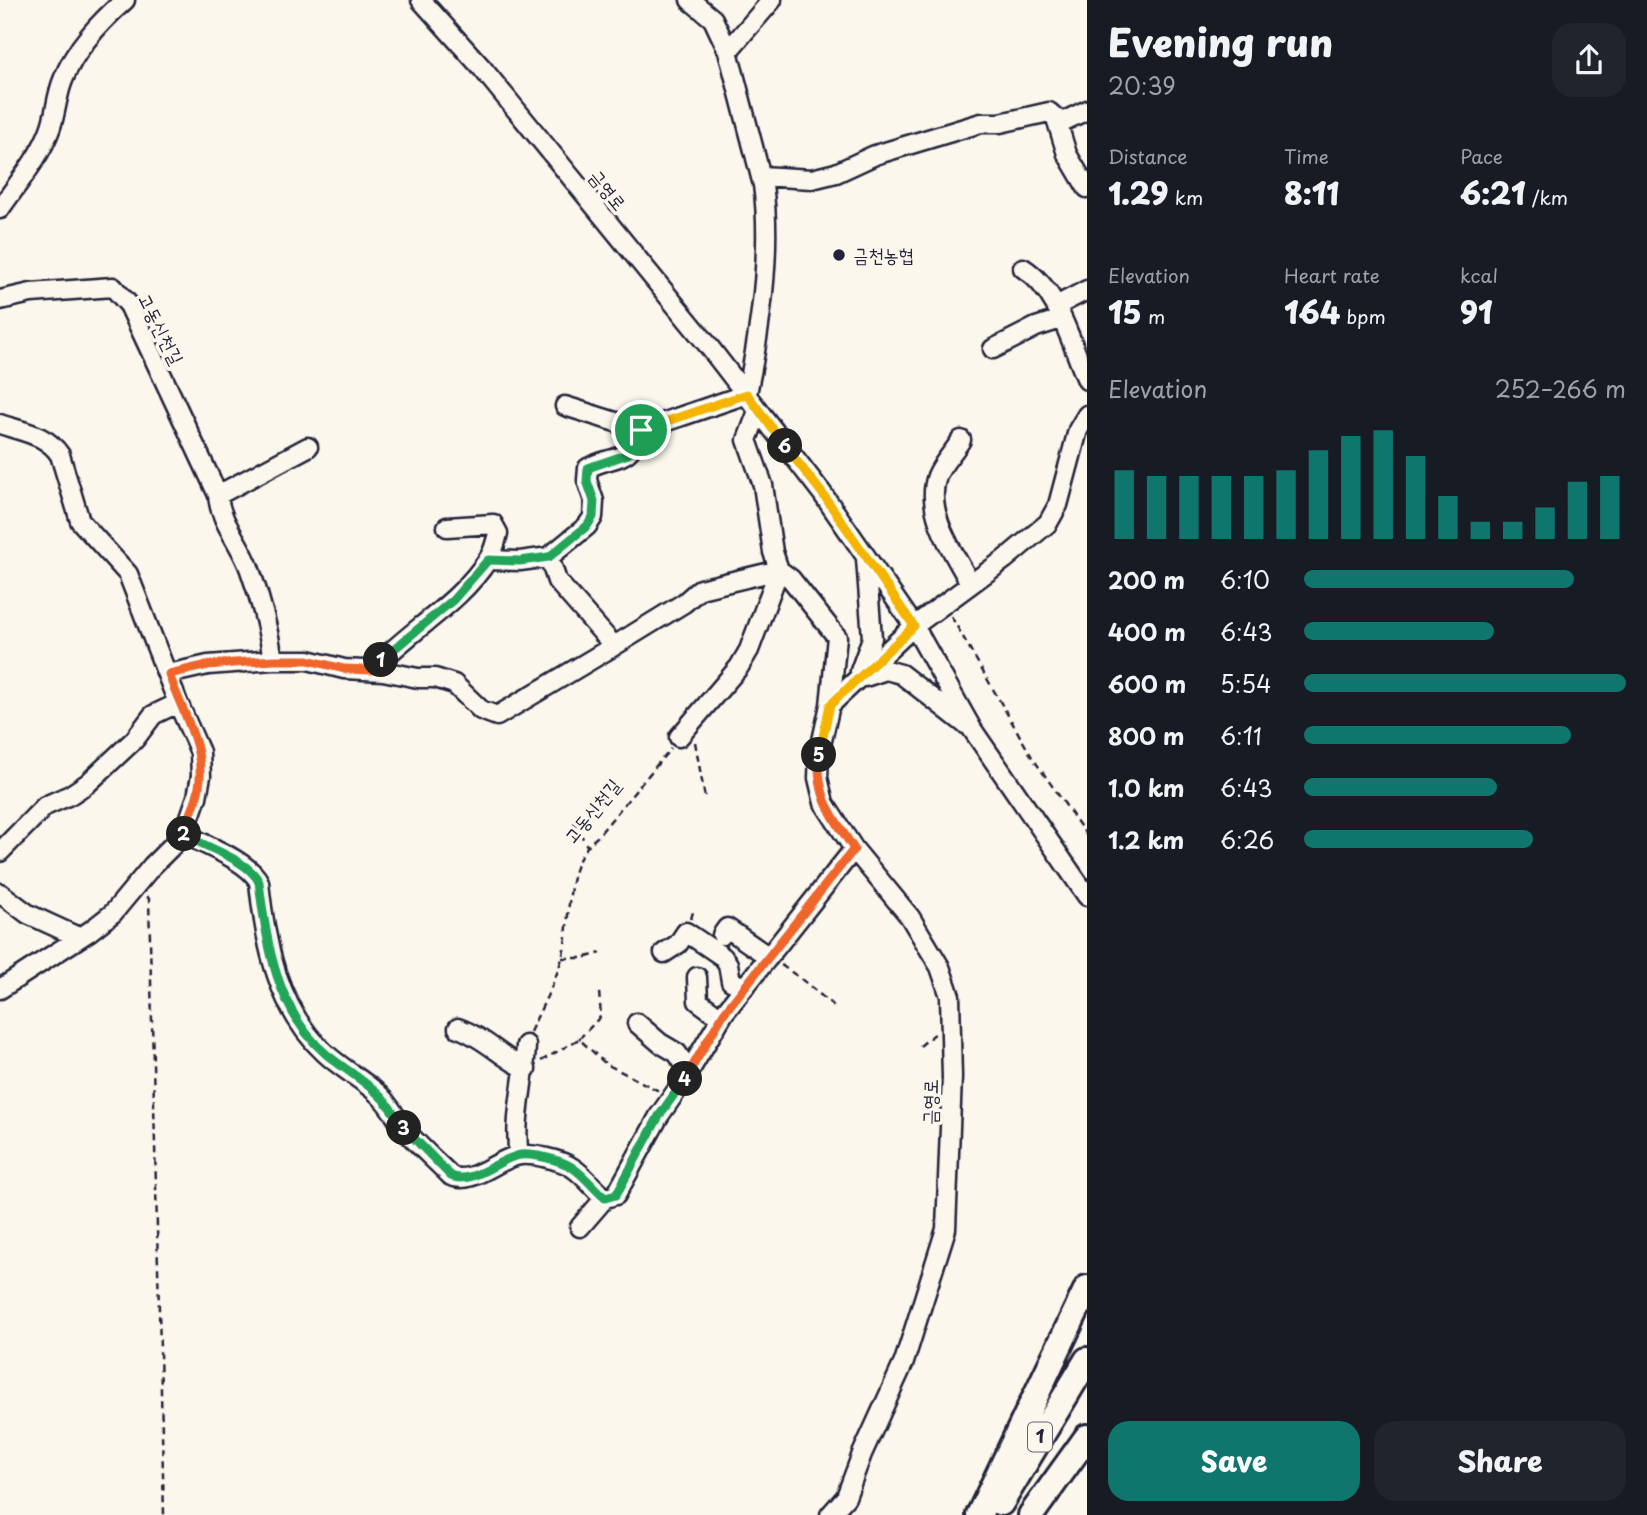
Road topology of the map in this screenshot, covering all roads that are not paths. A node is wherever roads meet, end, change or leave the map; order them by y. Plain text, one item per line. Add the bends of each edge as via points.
1 (125, 0) edge
2 (421, 0) edge
3 (690, 0) edge
4 (772, 0) edge
5 (728, 51) junction
6 (1087, 110) edge
7 (1058, 124) junction
8 (761, 176) junction
9 (1087, 188) edge
10 (0, 209) edge
11 (1023, 268) dead end
12 (1087, 289) edge
13 (0, 300) edge
14 (1059, 313) junction
15 (993, 349) dead end
16 (1087, 380) edge
17 (747, 394) junction
18 (565, 406) dead end
19 (758, 411) junction
20 (1087, 415) edge
21 (0, 424) edge
22 (641, 430) junction
23 (961, 440) dead end
24 (307, 447) dead end
25 (218, 495) junction
26 (447, 527) dead end
27 (549, 557) junction
28 (865, 557) junction
29 (488, 560) junction
30 (779, 570) junction
31 (970, 583) junction
32 (914, 626) junction
33 (614, 646) junction
34 (274, 660) junction
35 (372, 670) junction
36 (169, 674) junction
37 (853, 684) junction
38 (178, 703) junction
39 (830, 705) junction
40 (972, 729) junction
41 (679, 737) road end
42 (184, 835) junction
43 (854, 849) junction
44 (0, 852) edge
45 (0, 893) edge
46 (1087, 896) edge
47 (722, 935) dead end
48 (78, 937) junction
49 (664, 953) dead end
50 (769, 957) junction
51 (697, 977) dead end
52 (744, 987) junction
53 (0, 989) edge
54 (721, 1018) junction
55 (637, 1023) dead end
56 (458, 1028) dead end
57 (526, 1045) road end
58 (526, 1069) junction
59 (690, 1071) junction
60 (519, 1155) junction
61 (605, 1198) junction
62 (580, 1227) dead end
63 (1087, 1288) edge
64 (1087, 1360) edge
65 (1087, 1391) edge
66 (1087, 1437) edge
67 (839, 1512) edge
68 (979, 1515) edge
69 (994, 1515) edge
70 (1012, 1515) edge
71 (1031, 1515) edge

1 - 10 street via 76,53 63,79 51,130
2 - 17 street, 금영로 via 482,68
3 - 5 street via 713,19
4 - 5 street
5 - 8 street
6 - 7 street
7 - 8 street via 1049,112 981,122 812,180
7 - 9 street via 1067,154
8 - 17 street via 767,248
11 - 14 street via 1038,280
12 - 14 street
13 - 25 street, 고동신천길 via 113,287 129,305
14 - 15 street
14 - 16 street
17 - 19 street, 금영로
17 - 22 street
18 - 22 street
19 - 28 street, 금영로
19 - 30 street via 747,440 763,485
20 - 31 street via 1078,430 1054,514 1022,547
21 - 36 street via 44,438 55,447 80,521 128,574
22 - 27 street via 628,454 588,468 593,517
23 - 31 street via 939,472 935,502 943,530
24 - 25 street
25 - 34 street, 고동신천길 via 226,524 250,570
26 - 29 street via 490,523 497,527
27 - 29 street
27 - 33 street via 557,581
28 - 32 street, 금영로
28 - 37 street via 873,638
29 - 35 street via 453,600
30 - 33 street via 700,589
30 - 39 street, 금영로 via 837,637
30 - 41 street via 739,667
31 - 32 street
32 - 37 street
32 - 40 street, 금영로
33 - 35 street via 497,716 481,710 454,684
34 - 35 street
34 - 36 street via 208,665
36 - 38 street
37 - 39 street
37 - 40 street via 876,671 901,674
38 - 42 street via 200,752 199,788
38 - 44 street via 153,715 135,739 88,783 45,806
39 - 43 street, 금영로 via 818,778 824,803
40 - 46 street
42 - 48 street via 104,921
42 - 60 street via 255,875 268,949 301,1026 324,1052 376,1092 451,1176 468,1177
43 - 50 street
43 - 67 street, 금영로 via 909,917 940,967 950,996 952,1077 946,1229 904,1362
45 - 48 street via 28,914
47 - 50 street via 727,928
48 - 53 street
49 - 52 street via 686,932 723,957 732,981
50 - 52 street
51 - 54 street via 691,1002
52 - 54 street
54 - 59 street
55 - 59 street via 677,1053
56 - 58 street
57 - 58 street
58 - 60 street via 518,1118
59 - 61 street via 616,1195
60 - 61 street via 573,1167
61 - 62 street
63 - 68 highway
64 - 69 highway, 1
65 - 70 highway, 1
66 - 71 highway

